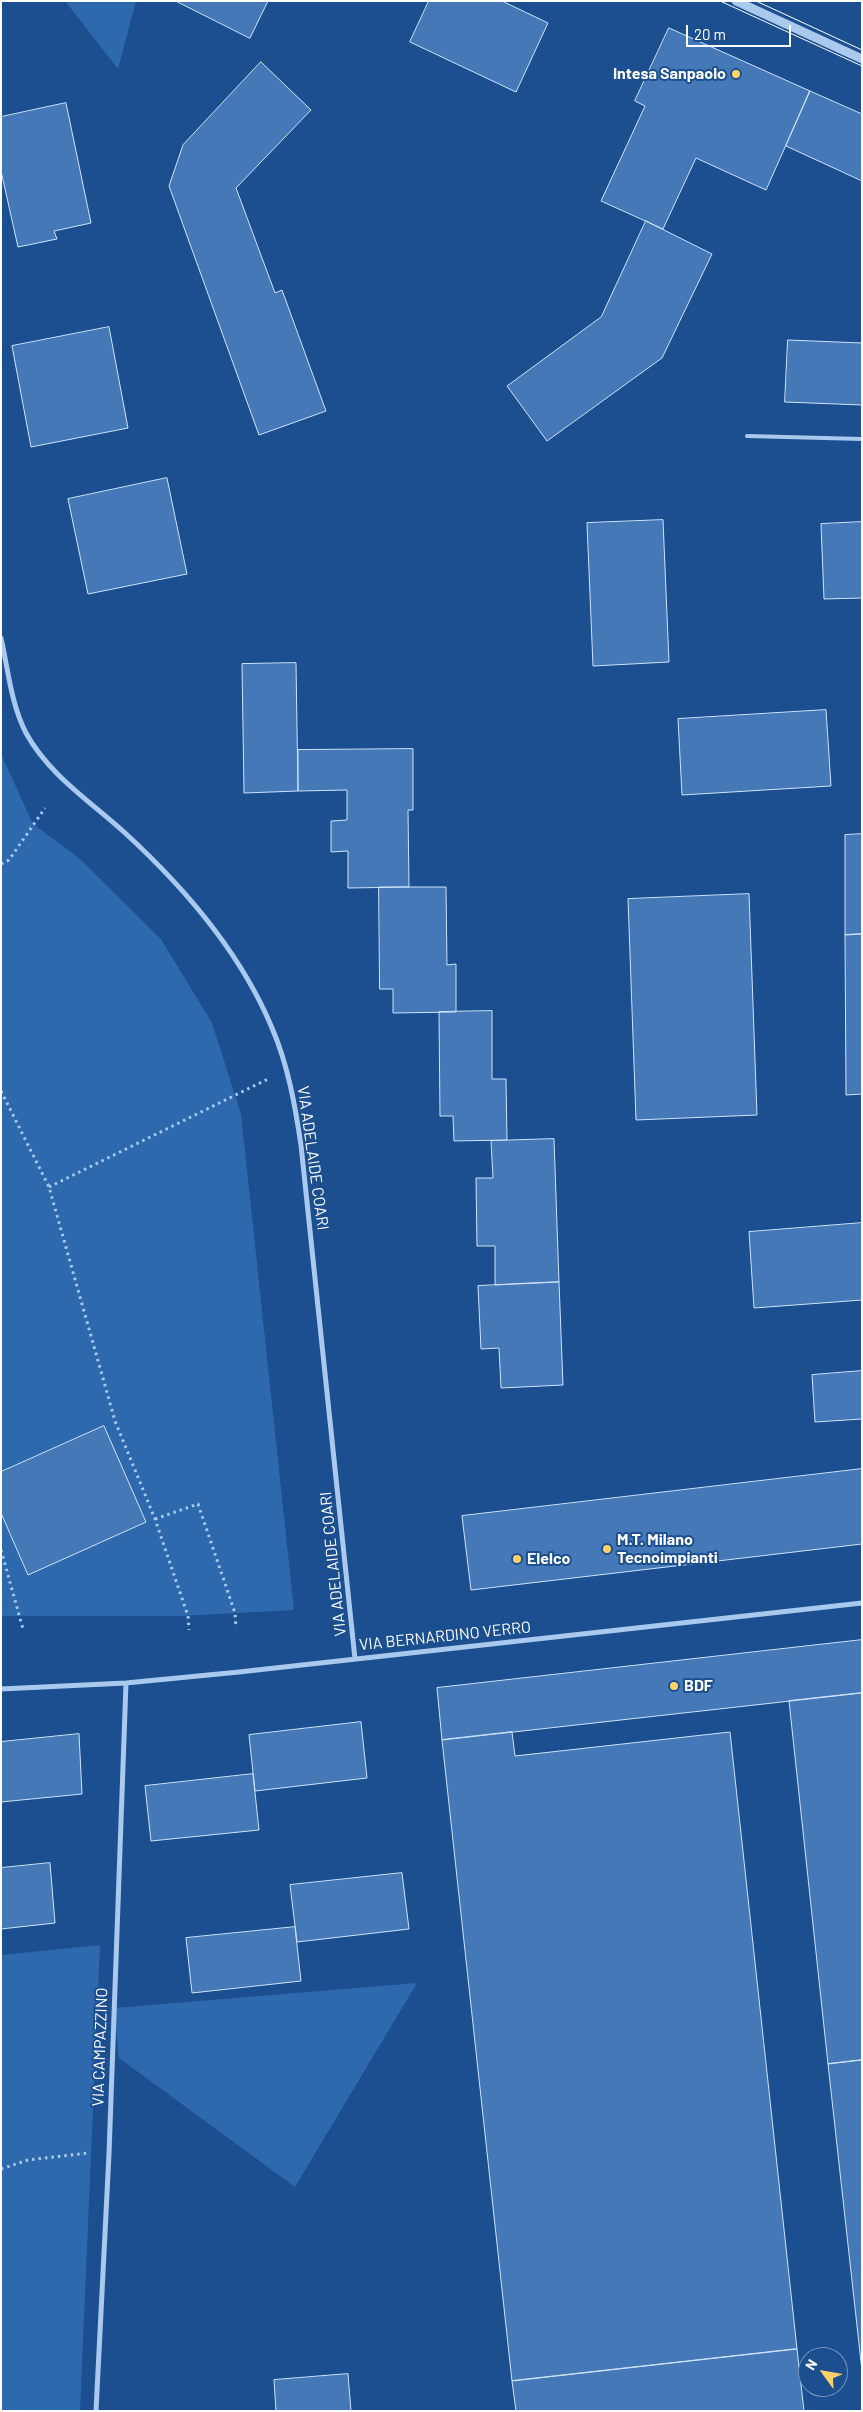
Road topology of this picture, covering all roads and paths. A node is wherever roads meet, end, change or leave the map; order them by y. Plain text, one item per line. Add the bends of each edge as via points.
1 (736, 1) edge
2 (862, 59) edge
3 (747, 436) dead end
4 (862, 438) edge
5 (1, 638) edge
6 (45, 808) dead end
7 (1, 864) edge
8 (287, 1070) junction
9 (1, 1091) edge
10 (49, 1187) junction
11 (155, 1519) junction
12 (1, 1550) edge
13 (862, 1604) edge
14 (236, 1628) dead end
15 (23, 1629) dead end
16 (189, 1630) dead end
17 (355, 1659) junction
18 (126, 1683) junction
19 (1, 1689) edge
20 (92, 2152) dead end
21 (1, 2169) edge
22 (96, 2411) edge

1 - 2 street
3 - 4 lane
5 - 8 street, VIA ADELAIDE COARI via 16,706 38,752 64,782 125,832 174,882 233,955 272,1028
6 - 7 path via 9,860
8 - 10 path
8 - 17 street, VIA ADELAIDE COARI via 301,1145
9 - 10 path
10 - 11 path via 115,1421
11 - 14 path via 198,1504
11 - 16 path via 188,1616
12 - 15 path
13 - 17 street, VIA BERNARDINO VERRO
17 - 18 street, VIA BERNARDINO VERRO
18 - 19 street, VIA BERNARDINO VERRO
18 - 22 street, VIA CAMPAZZINO via 109,2164
20 - 21 path via 28,2160

